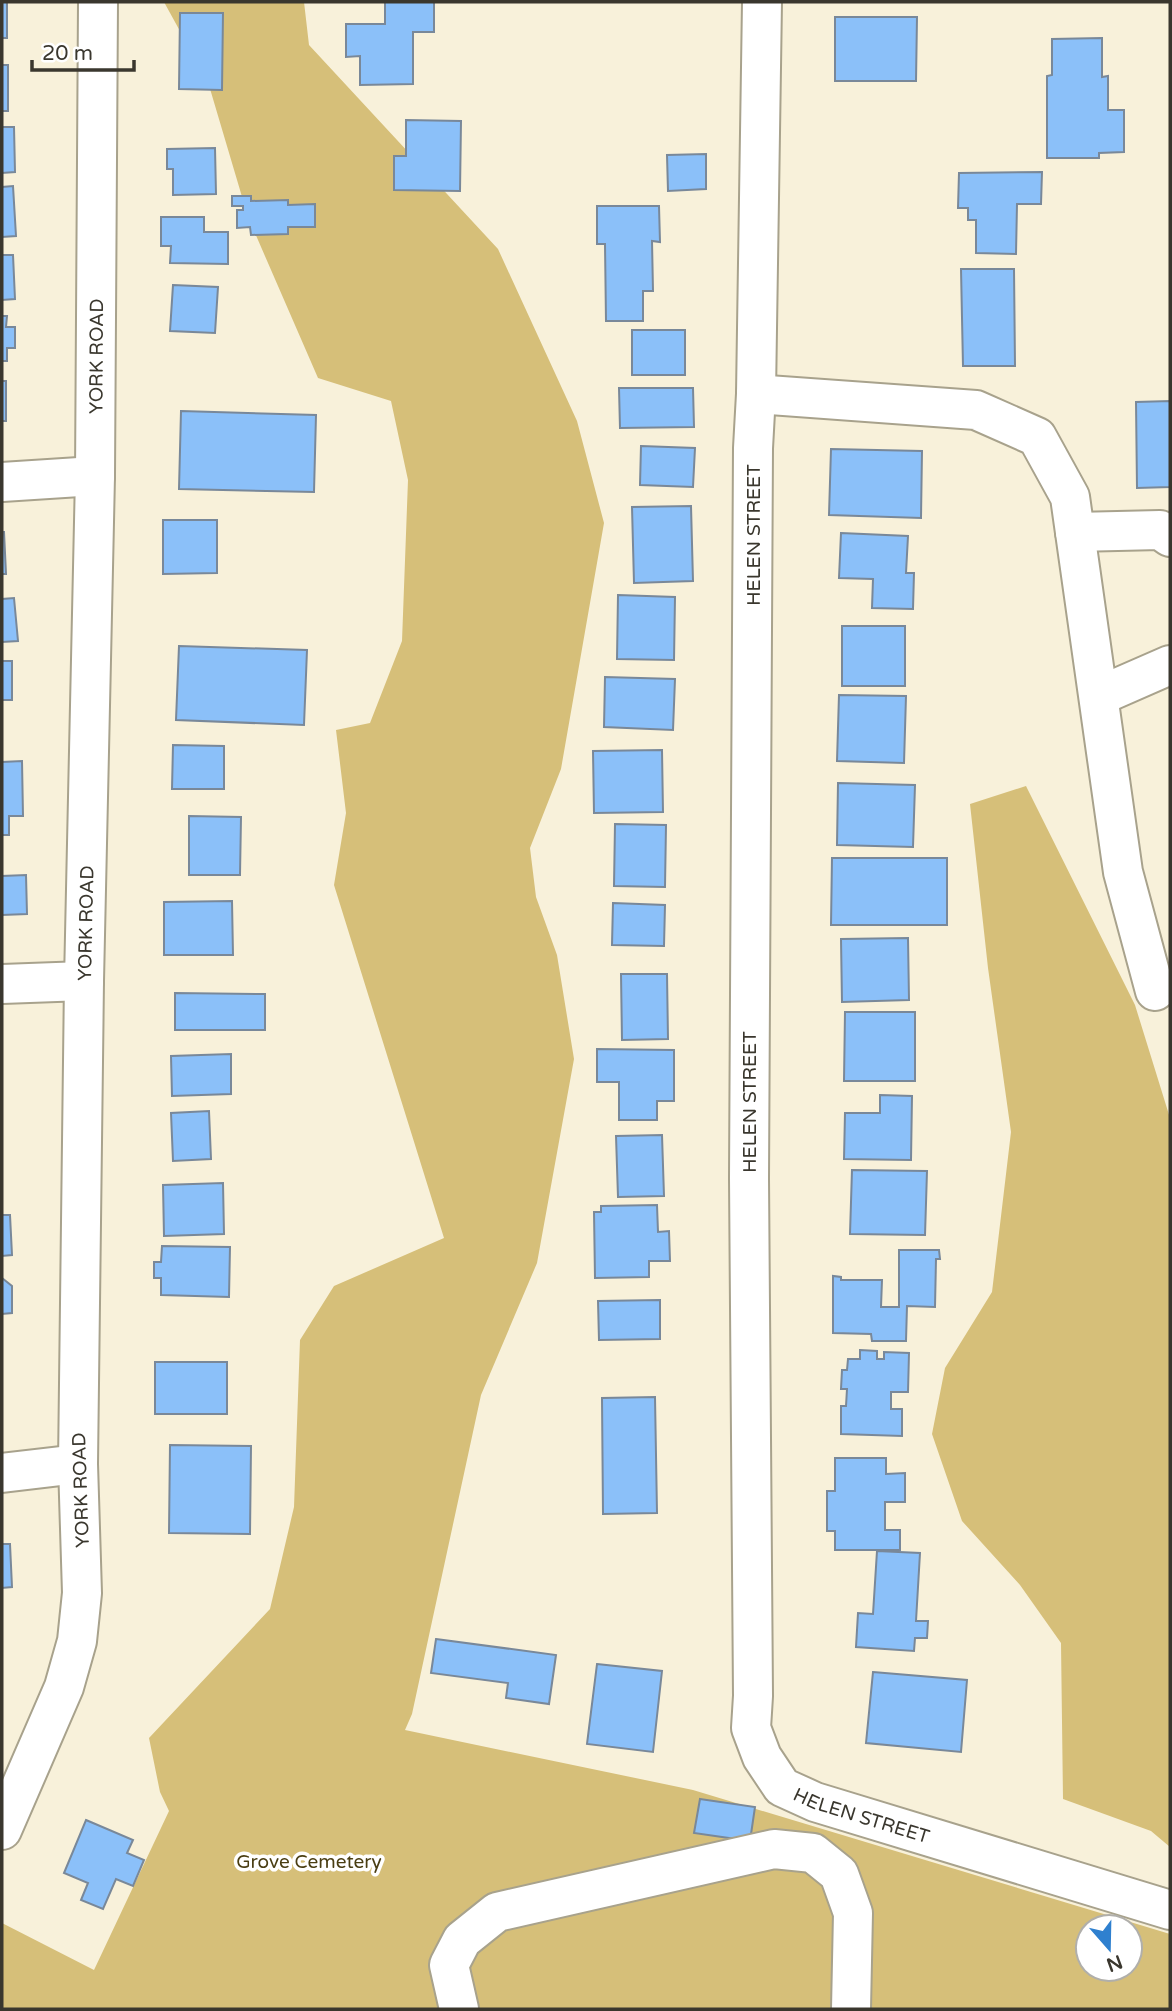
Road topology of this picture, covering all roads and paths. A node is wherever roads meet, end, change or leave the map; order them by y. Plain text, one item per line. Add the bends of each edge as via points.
1 (98, 2) edge
2 (762, 2) edge
3 (756, 394) junction
4 (95, 476) junction
5 (2, 482) edge
6 (1075, 532) junction
7 (1170, 537) edge
8 (1170, 666) edge
9 (1099, 696) junction
10 (84, 981) junction
11 (2, 984) edge
12 (1155, 990) dead end
13 (78, 1464) junction
14 (2, 1473) edge
15 (2, 1830) edge
16 (1170, 1910) edge
17 (460, 2009) edge
18 (851, 2009) edge

1 - 4 street, YORK ROAD
2 - 3 street, HELEN STREET
3 - 6 street via 976,410 1037,437 1070,497
3 - 16 street, HELEN STREET via 749,1164 751,1728 762,1757 782,1787 815,1802
4 - 5 street
4 - 10 street, YORK ROAD
6 - 7 street via 1160,530
6 - 9 street
8 - 9 street
9 - 12 street via 1123,872
10 - 11 street
10 - 13 street, YORK ROAD
13 - 14 street
13 - 15 street, YORK ROAD via 82,1593 77,1641 64,1687
17 - 18 street via 449,1965 462,1940 497,1912 774,1849 813,1853 839,1874 853,1913

